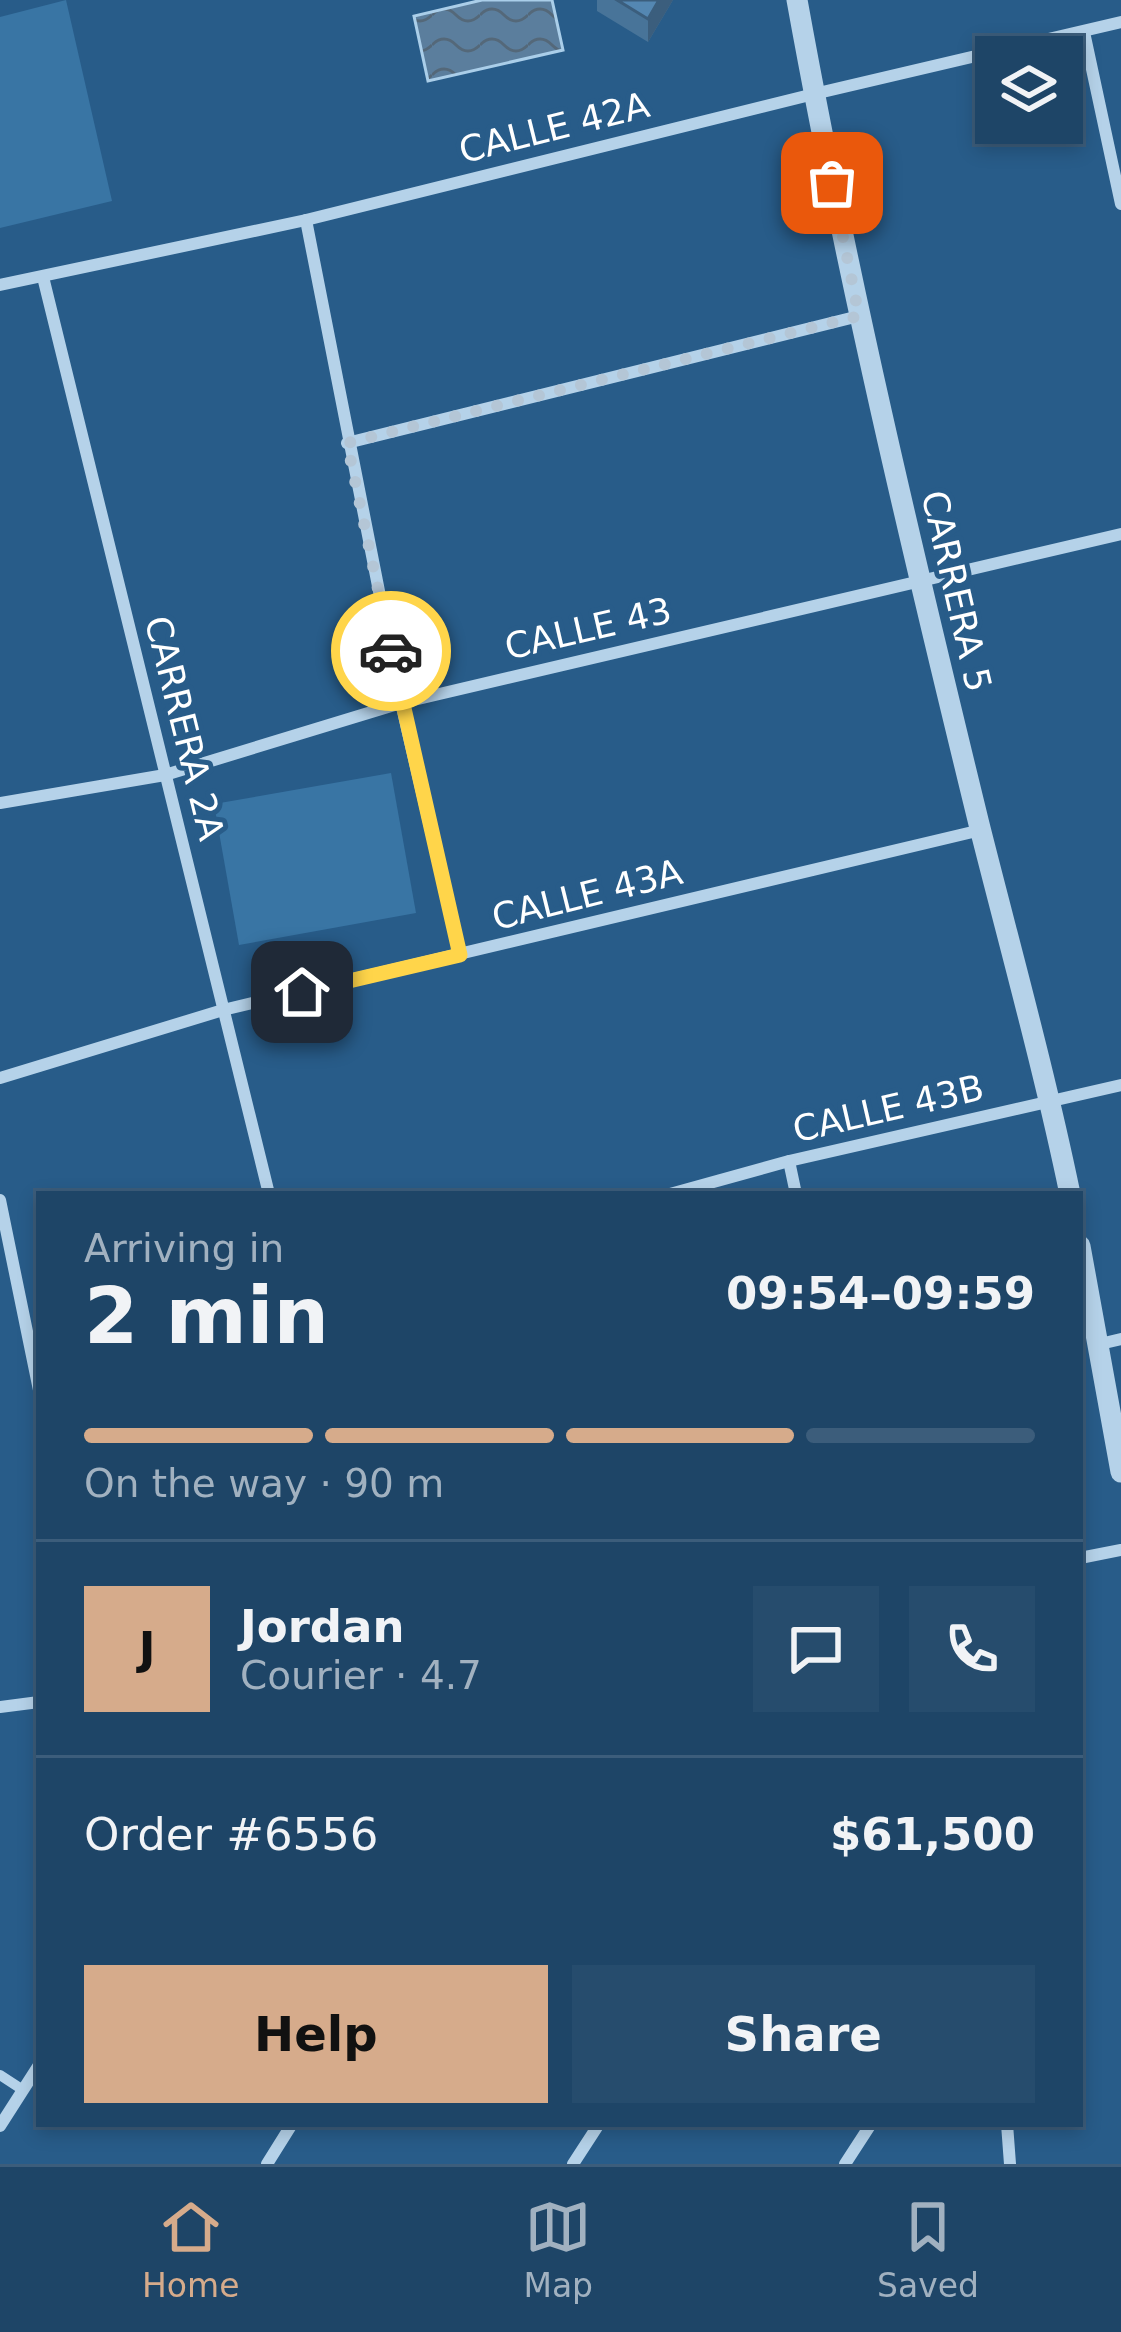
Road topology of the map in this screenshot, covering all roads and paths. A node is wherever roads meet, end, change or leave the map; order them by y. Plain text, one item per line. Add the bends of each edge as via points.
1 (797, 0) edge
2 (1121, 22) edge
3 (1084, 32) junction
4 (814, 94) junction
5 (1121, 203) edge
6 (306, 220) junction
7 (43, 277) junction
8 (0, 285) edge
9 (859, 316) junction
10 (347, 443) junction
11 (1121, 534) edge
12 (920, 581) junction
13 (401, 703) junction
14 (165, 775) junction
15 (0, 803) edge
16 (981, 830) junction
17 (460, 955) junction
18 (223, 1010) junction
19 (0, 1078) edge
20 (1121, 1085) edge
21 (1051, 1101) junction
22 (789, 1161) junction
23 (267, 1191) edge
24 (681, 1191) edge
25 (795, 1191) edge
26 (1069, 1191) edge
27 (0, 1200) edge
28 (1083, 1256) edge
29 (1110, 1341) edge
30 (36, 1375) edge
31 (1121, 1472) edge
32 (1121, 1550) edge
33 (1083, 1557) edge
34 (36, 1702) edge
35 (0, 1706) edge
36 (36, 2070) edge
37 (0, 2075) edge
38 (23, 2090) junction
39 (0, 2126) edge
40 (290, 2127) edge
41 (597, 2127) edge
42 (870, 2127) edge
43 (1007, 2127) edge
44 (267, 2164) edge
45 (573, 2164) edge
46 (845, 2164) edge
47 (1010, 2164) edge

1 - 4 street, CARRERA 5
2 - 3 street, CALLE 42A
3 - 4 street, CALLE 42A
3 - 5 street
4 - 6 street, CALLE 42A
4 - 9 street, CARRERA 5
6 - 7 street, CALLE 42A
6 - 10 street
7 - 8 street, CALLE 42A
7 - 14 street, CARRERA 2A
9 - 10 street
9 - 12 street, CARRERA 5
10 - 13 street
11 - 12 street, CALLE 43
12 - 13 street, CALLE 43
12 - 16 street, CARRERA 5
13 - 14 street, CALLE 43
13 - 17 street
14 - 15 street, CALLE 43
14 - 18 street, CARRERA 2A
16 - 17 street, CALLE 43A
16 - 21 street, CARRERA 5
17 - 18 street, CALLE 43A
18 - 19 street, CALLE 43A
18 - 23 street, CARRERA 2A
20 - 21 street, CALLE 43B
21 - 22 street, CALLE 43B
21 - 26 street, CARRERA 5
22 - 24 street, CALLE 43B
22 - 25 street
27 - 30 street
28 - 29 street
29 - 31 street
32 - 33 street
34 - 35 street
36 - 38 street
37 - 38 street
38 - 39 street
40 - 44 street
41 - 45 street
42 - 46 street
43 - 47 street

